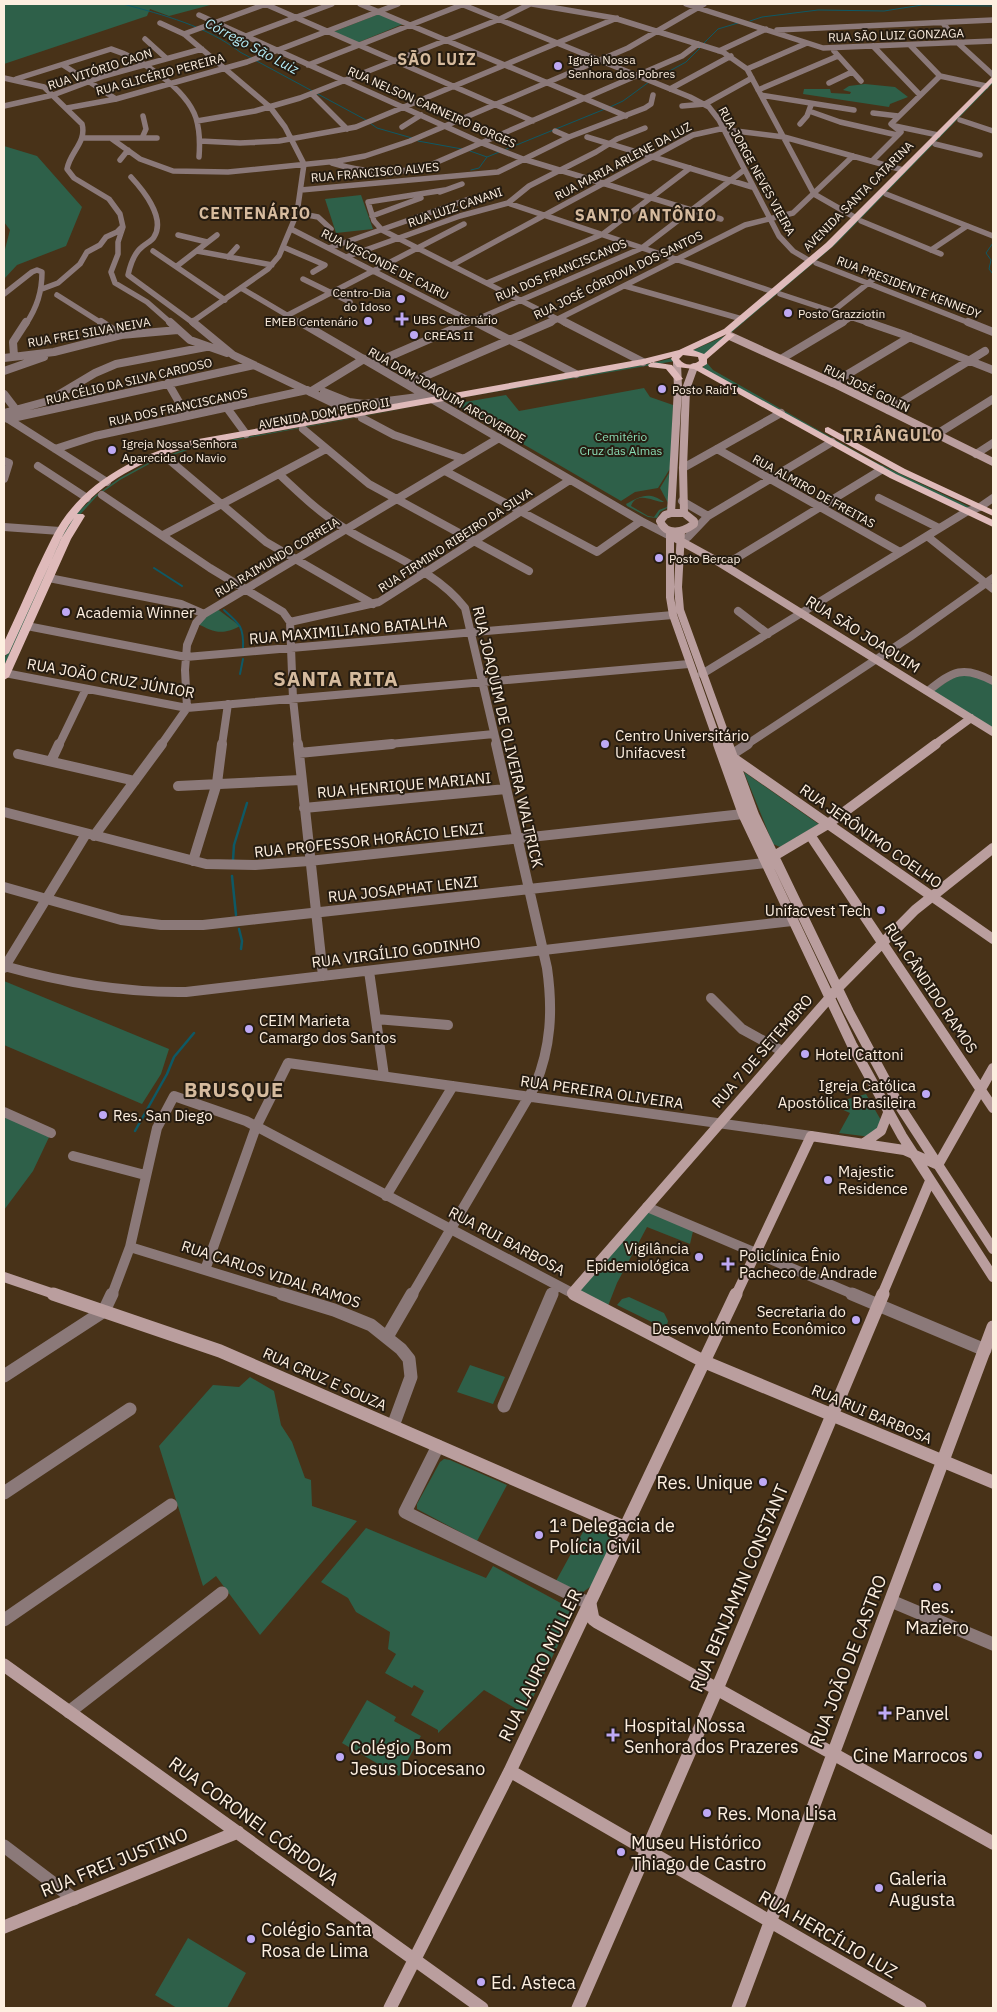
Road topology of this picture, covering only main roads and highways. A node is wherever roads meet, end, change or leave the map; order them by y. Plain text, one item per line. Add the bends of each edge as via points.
1 (993, 77) edge
2 (990, 86) edge
3 (858, 220) junction
4 (777, 293) junction
5 (681, 353) junction
6 (704, 359) junction
7 (648, 363) junction
8 (677, 363) junction
9 (695, 367) junction
10 (681, 385) road end
11 (433, 400) junction
12 (359, 416) junction
13 (993, 513) edge
14 (993, 524) edge
15 (4, 653) edge
16 (4, 675) edge

1 - 2 main road, AVENIDA SANTA CATARINA
2 - 3 main road, AVENIDA SANTA CATARINA via 903,170
2 - 3 main road, AVENIDA SANTA CATARINA
3 - 4 main road, AVENIDA SANTA CATARINA
4 - 5 main road, AVENIDA SANTA CATARINA via 718,336
4 - 6 main road, AVENIDA SANTA CATARINA
5 - 6 main road via 695,352
5 - 7 main road, AVENIDA DOM PEDRO II
5 - 8 main road via 676,356
6 - 9 main road, AVENIDA SANTA CATARINA
6 - 13 main road via 886,463
7 - 8 main road, AVENIDA DOM PEDRO II
7 - 10 main road via 669,367
7 - 11 main road, AVENIDA DOM PEDRO II
7 - 11 main road, AVENIDA DOM PEDRO II
8 - 9 main road, AVENIDA DOM PEDRO II
9 - 14 main road, AVENIDA DOM PEDRO II via 882,470
11 - 12 main road, AVENIDA DOM PEDRO II
12 - 15 main road, AVENIDA DOM PEDRO II via 186,445 164,452 107,482 87,498 60,531
12 - 16 main road, AVENIDA DOM PEDRO II via 196,449 167,458 132,475 102,495 77,520

